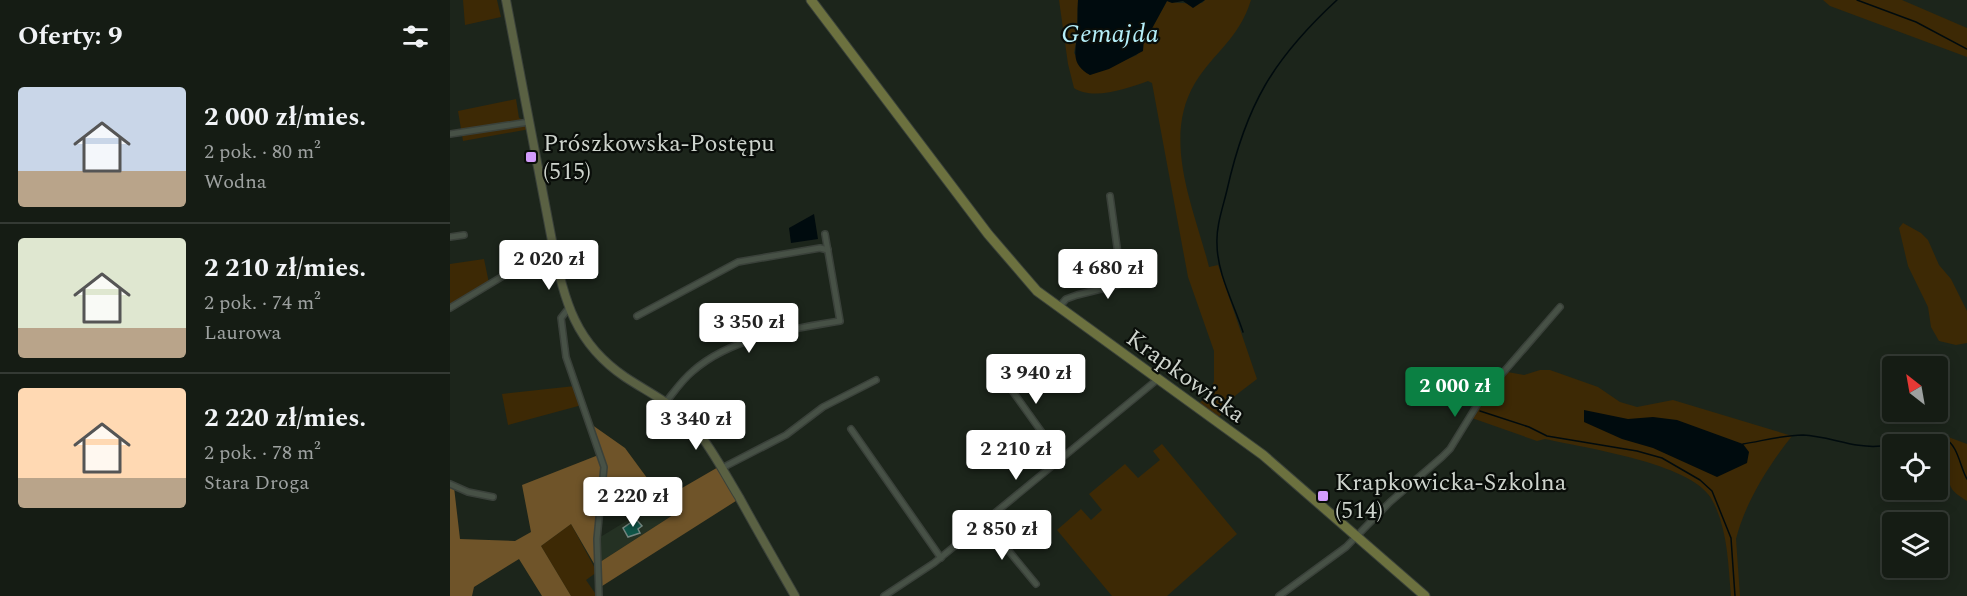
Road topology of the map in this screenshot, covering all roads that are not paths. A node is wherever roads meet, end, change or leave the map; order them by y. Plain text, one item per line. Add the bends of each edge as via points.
1 (506, 0) edge
2 (811, 0) edge
3 (529, 122) junction
4 (450, 134) edge
5 (1110, 196) dead end
6 (825, 234) dead end
7 (464, 235) dead end
8 (450, 237) edge
9 (553, 246) junction
10 (828, 250) junction
11 (1149, 277) dead end
12 (1122, 283) junction
13 (1560, 307) dead end
14 (450, 308) edge
15 (1058, 308) junction
16 (568, 309) junction
17 (637, 316) dead end
18 (993, 364) dead end
19 (1158, 379) junction
20 (876, 380) dead end
21 (666, 402) junction
22 (851, 429) dead end
23 (1061, 459) junction
24 (722, 468) junction
25 (450, 484) edge
26 (493, 497) dead end
27 (985, 522) junction
28 (1357, 536) junction
29 (941, 558) junction
30 (1036, 584) dead end
31 (599, 596) edge
32 (795, 596) edge
33 (884, 596) edge
34 (1279, 596) edge
35 (1425, 596) edge

1 - 3 main road
2 - 15 main road, Krapkowicka via 999,248 1032,286
3 - 4 street
3 - 9 main road
5 - 12 street
6 - 10 street
7 - 8 street
9 - 14 street
9 - 16 main road
10 - 17 street via 820,248 738,262
10 - 21 street via 840,321 787,329 727,351 695,369
11 - 12 street
12 - 15 street via 1066,299
13 - 28 street via 1482,397 1450,449
15 - 19 main road, Krapkowicka
16 - 21 main road via 600,357
16 - 31 street via 561,318 566,357 604,466 597,539
18 - 23 street
19 - 23 street
19 - 28 main road, Krapkowicka via 1263,455
20 - 24 street via 823,407 786,435
21 - 24 main road via 693,426
22 - 29 street
23 - 27 street
24 - 32 main road
25 - 26 street
27 - 29 street
27 - 30 street
28 - 34 street
28 - 35 main road, Krapkowicka
29 - 33 street

